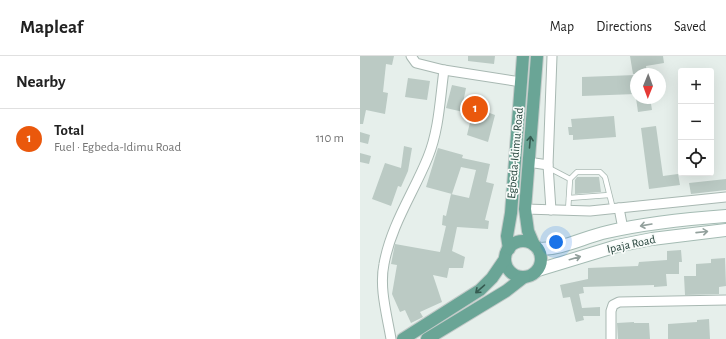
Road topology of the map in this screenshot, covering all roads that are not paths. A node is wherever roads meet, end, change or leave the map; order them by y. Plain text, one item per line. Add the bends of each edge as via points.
1 (410, 56) edge
2 (523, 56) edge
3 (536, 56) edge
4 (552, 56) edge
5 (444, 70) junction
6 (521, 82) junction
7 (528, 162) junction
8 (549, 167) junction
9 (570, 179) junction
10 (609, 195) junction
11 (726, 197) edge
12 (569, 198) junction
13 (616, 208) junction
14 (524, 209) junction
15 (551, 210) junction
16 (568, 211) junction
17 (726, 216) edge
18 (623, 229) junction
19 (726, 230) edge
20 (536, 247) junction
21 (507, 254) junction
22 (538, 270) junction
23 (524, 277) junction
24 (726, 300) edge
25 (391, 339) edge
26 (403, 339) edge
27 (426, 339) edge
28 (611, 339) edge

1 - 5 street via 416,63
2 - 6 main road, Egbeda-Idimu Road
7 -> 3 main road, Egbeda-Idimu Road
4 - 8 street
5 - 6 street
5 - 25 street via 437,124 428,156 392,236 384,264 383,292
6 - 21 main road, Egbeda-Idimu Road
7 - 8 street
7 - 14 main road, Egbeda-Idimu Road
8 - 9 lane
8 - 15 street
9 - 10 lane via 577,172 600,172
9 - 12 lane
10 - 12 lane
10 - 13 lane
11 - 13 street
12 - 16 lane
13 - 16 street
13 - 18 street
14 - 15 street
14 - 20 main road, Egbeda-Idimu Road via 528,232
15 - 16 street
17 -> 18 main road, Ipaja Road via 675,220
18 - 20 main road, Ipaja Road via 552,248
22 -> 19 main road, Ipaja Road via 624,244
20 - 21 main road via 523,242 513,245
20 - 22 main road via 542,259
21 - 23 main road via 509,270
21 -> 26 main road via 492,278 480,290
22 - 23 main road
23 - 27 main road via 506,291
24 - 28 street via 620,302 613,305 611,311

